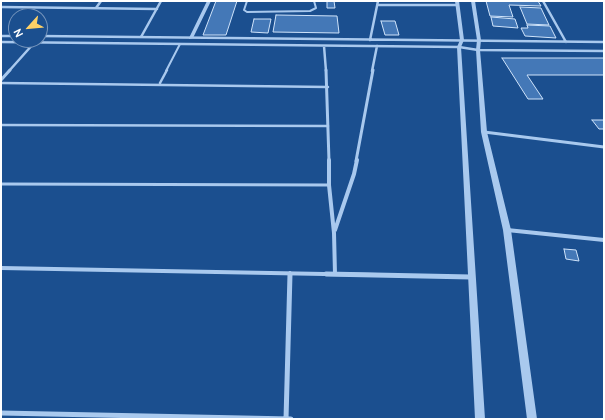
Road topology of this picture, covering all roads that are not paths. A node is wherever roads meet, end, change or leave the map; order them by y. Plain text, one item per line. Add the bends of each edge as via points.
1 (101, 1) edge
2 (161, 1) edge
3 (209, 1) edge
4 (247, 1) edge
5 (314, 1) edge
6 (378, 1) edge
7 (473, 1) edge
8 (543, 1) edge
9 (457, 3) edge
10 (378, 5) junction
11 (1, 7) edge
12 (96, 8) junction
13 (158, 8) junction
14 (48, 36) edge
15 (141, 37) junction
16 (191, 38) junction
17 (370, 40) junction
18 (462, 40) junction
19 (479, 40) junction
20 (566, 42) junction
21 (604, 42) edge
22 (48, 43) edge
23 (180, 44) junction
24 (324, 46) junction
25 (377, 46) junction
26 (30, 48) edge
27 (460, 48) junction
28 (478, 50) junction
29 (604, 51) edge
30 (1, 80) edge
31 (1, 83) edge
32 (160, 84) junction
33 (328, 87) junction
34 (1, 126) edge
35 (328, 126) junction
36 (484, 132) junction
37 (604, 147) edge
38 (1, 184) edge
39 (330, 185) junction
40 (507, 230) junction
41 (334, 233) junction
42 (604, 240) edge
43 (1, 268) edge
44 (290, 273) junction
45 (335, 274) junction
46 (472, 277) junction
47 (1, 412) edge
48 (267, 419) edge
49 (286, 419) edge
50 (291, 419) edge
51 (480, 419) edge
52 (532, 419) edge

1 - 12 street
2 - 13 street
3 - 16 street
4 - 5 lane via 244,10 247,12 310,11 316,8
6 - 10 street
7 - 19 street
8 - 20 street
9 - 10 street
9 - 18 street
10 - 17 street
11 - 12 street
12 - 13 street
13 - 15 street
14 - 15 street
15 - 16 street
16 - 17 street
17 - 18 street
18 - 19 street
18 - 27 street
19 - 20 street
19 - 28 street
20 - 21 street
22 - 23 street
23 - 24 street
23 - 32 lane
24 - 25 street
24 - 33 street
25 - 27 street
25 - 41 street via 354,174
26 - 30 street
27 - 28 street
27 - 46 street
28 - 29 street
28 - 36 street
31 - 32 lane
32 - 33 lane
33 - 35 street
34 - 35 lane
35 - 39 street
36 - 37 street
36 - 40 street
38 - 39 lane
39 - 41 street
40 - 42 street
40 - 52 street
41 - 45 street
43 - 44 street
44 - 45 street
44 - 49 street
45 - 46 street
46 - 51 street
47 - 48 street
48 - 49 street
49 - 50 street

